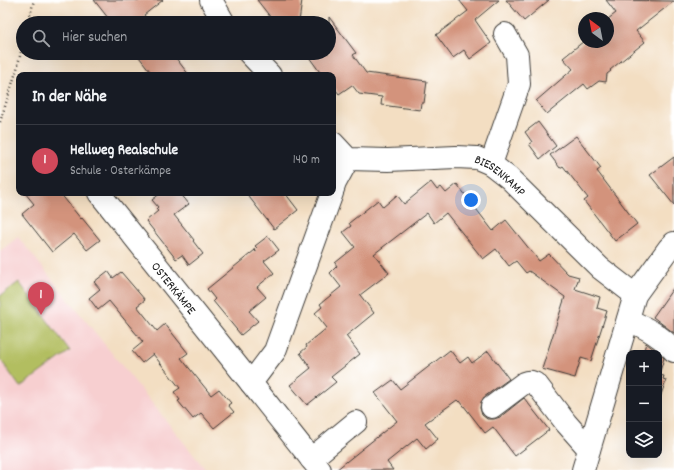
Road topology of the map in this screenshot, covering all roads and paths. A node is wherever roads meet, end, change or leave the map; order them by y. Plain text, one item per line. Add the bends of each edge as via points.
1 (34, 0) edge
2 (210, 0) edge
3 (30, 16) edge
4 (220, 16) edge
5 (506, 34) dead end
6 (18, 60) edge
7 (256, 60) edge
8 (267, 72) edge
9 (0, 122) edge
10 (336, 146) edge
11 (348, 159) junction
12 (491, 164) junction
13 (336, 181) edge
14 (101, 196) edge
15 (331, 196) edge
16 (674, 243) edge
17 (635, 294) junction
18 (628, 320) junction
19 (674, 351) edge
20 (251, 383) junction
21 (492, 407) dead end
22 (356, 422) dead end
23 (589, 450) junction
24 (316, 465) edge
25 (583, 470) edge

1 - 3 path
2 - 4 street
5 - 12 street via 517,55 519,84
6 - 9 path
7 - 8 street
10 - 11 street
11 - 12 street, BIESENKAMP via 456,157 477,158
11 - 13 street
12 - 17 street, BIESENKAMP via 509,178 600,268
14 - 20 street, OSTERKÄMPE
15 - 20 street via 275,350
16 - 17 street
17 - 18 street
18 - 19 street via 659,336
18 - 23 street
20 - 24 street, OSTERKÄMPE
21 - 23 street via 524,383 534,382
22 - 24 street, OSTERKÄMPE
23 - 25 street

